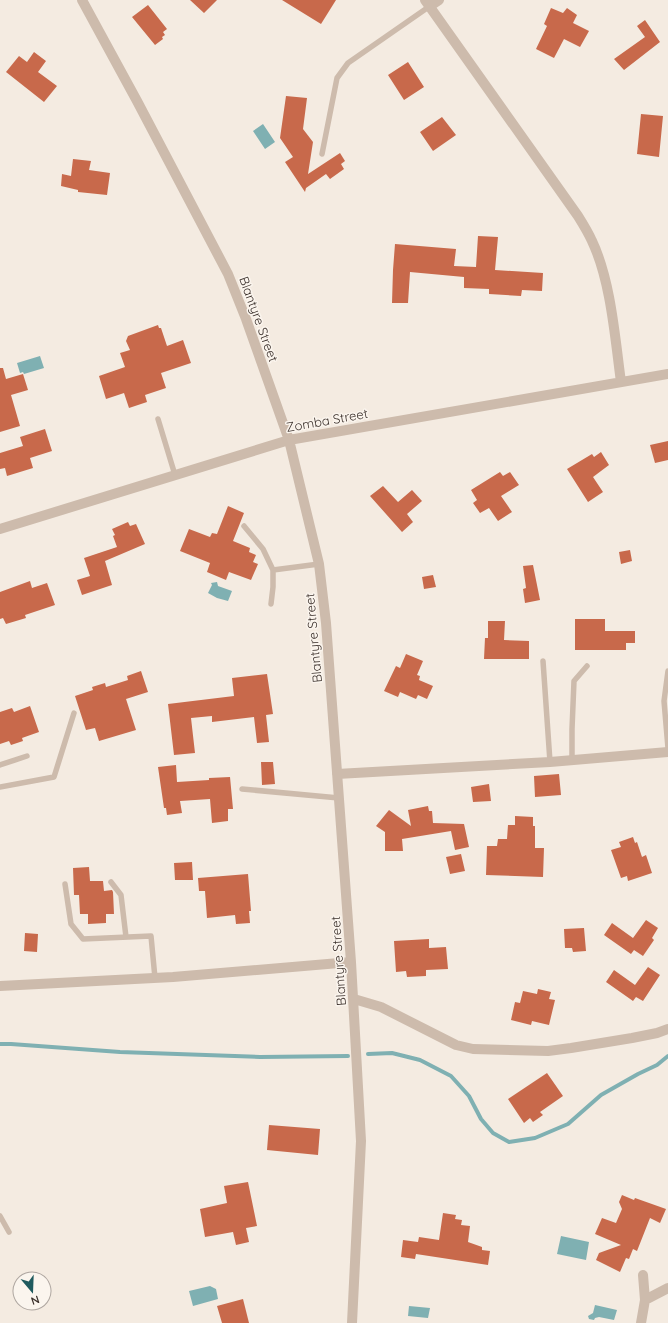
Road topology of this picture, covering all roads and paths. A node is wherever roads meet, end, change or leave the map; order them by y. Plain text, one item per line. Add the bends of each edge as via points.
1 (82, 0) edge
2 (439, 0) edge
3 (427, 3) edge
4 (322, 154) dead end
5 (668, 374) edge
6 (621, 382) junction
7 (158, 419) dead end
8 (289, 440) junction
9 (175, 475) junction
10 (244, 526) dead end
11 (0, 529) edge
12 (318, 564) junction
13 (273, 570) junction
14 (271, 604) dead end
15 (543, 661) dead end
16 (587, 666) dead end
17 (668, 671) edge
18 (74, 713) dead end
19 (668, 748) edge
20 (668, 752) edge
21 (27, 756) dead end
22 (572, 760) junction
23 (550, 762) junction
24 (0, 765) edge
25 (337, 774) junction
26 (0, 787) edge
27 (242, 789) dead end
28 (339, 798) junction
29 (111, 882) dead end
30 (65, 884) dead end
31 (126, 937) junction
32 (351, 962) junction
33 (154, 978) junction
34 (0, 986) edge
35 (354, 999) junction
36 (668, 1029) edge
37 (0, 1216) edge
38 (9, 1232) dead end
39 (643, 1275) dead end
40 (668, 1288) edge
41 (645, 1300) junction
42 (352, 1323) edge
43 (641, 1323) edge

1 - 8 street, Blantyre Street via 228,274
2 - 3 street
3 - 4 lane via 348,63 336,78
3 - 6 street via 578,216 592,241 610,301
5 - 6 street, Zomba Street
6 - 8 street, Zomba Street
7 - 9 lane
8 - 9 street, Zomba Street
8 - 12 street, Blantyre Street
9 - 11 street, Zomba Street
10 - 13 lane via 263,549
12 - 13 lane
12 - 25 street, Blantyre Street via 324,598
13 - 14 lane
15 - 23 lane
16 - 22 lane via 574,681
17 - 19 lane via 664,701
18 - 26 lane via 54,777
20 - 22 street
21 - 24 lane
22 - 23 street
23 - 25 street
25 - 28 street, Blantyre Street
27 - 28 lane
28 - 32 street, Blantyre Street
29 - 31 lane via 121,895
30 - 31 lane via 71,924 83,939
31 - 33 lane via 151,936
32 - 33 street
32 - 35 street, Blantyre Street
33 - 34 street
35 - 36 street via 381,1007 456,1045 473,1048 548,1051 632,1038
35 - 42 street, Blantyre Street via 361,1140
37 - 38 lane
39 - 41 street
40 - 41 street
41 - 43 street

